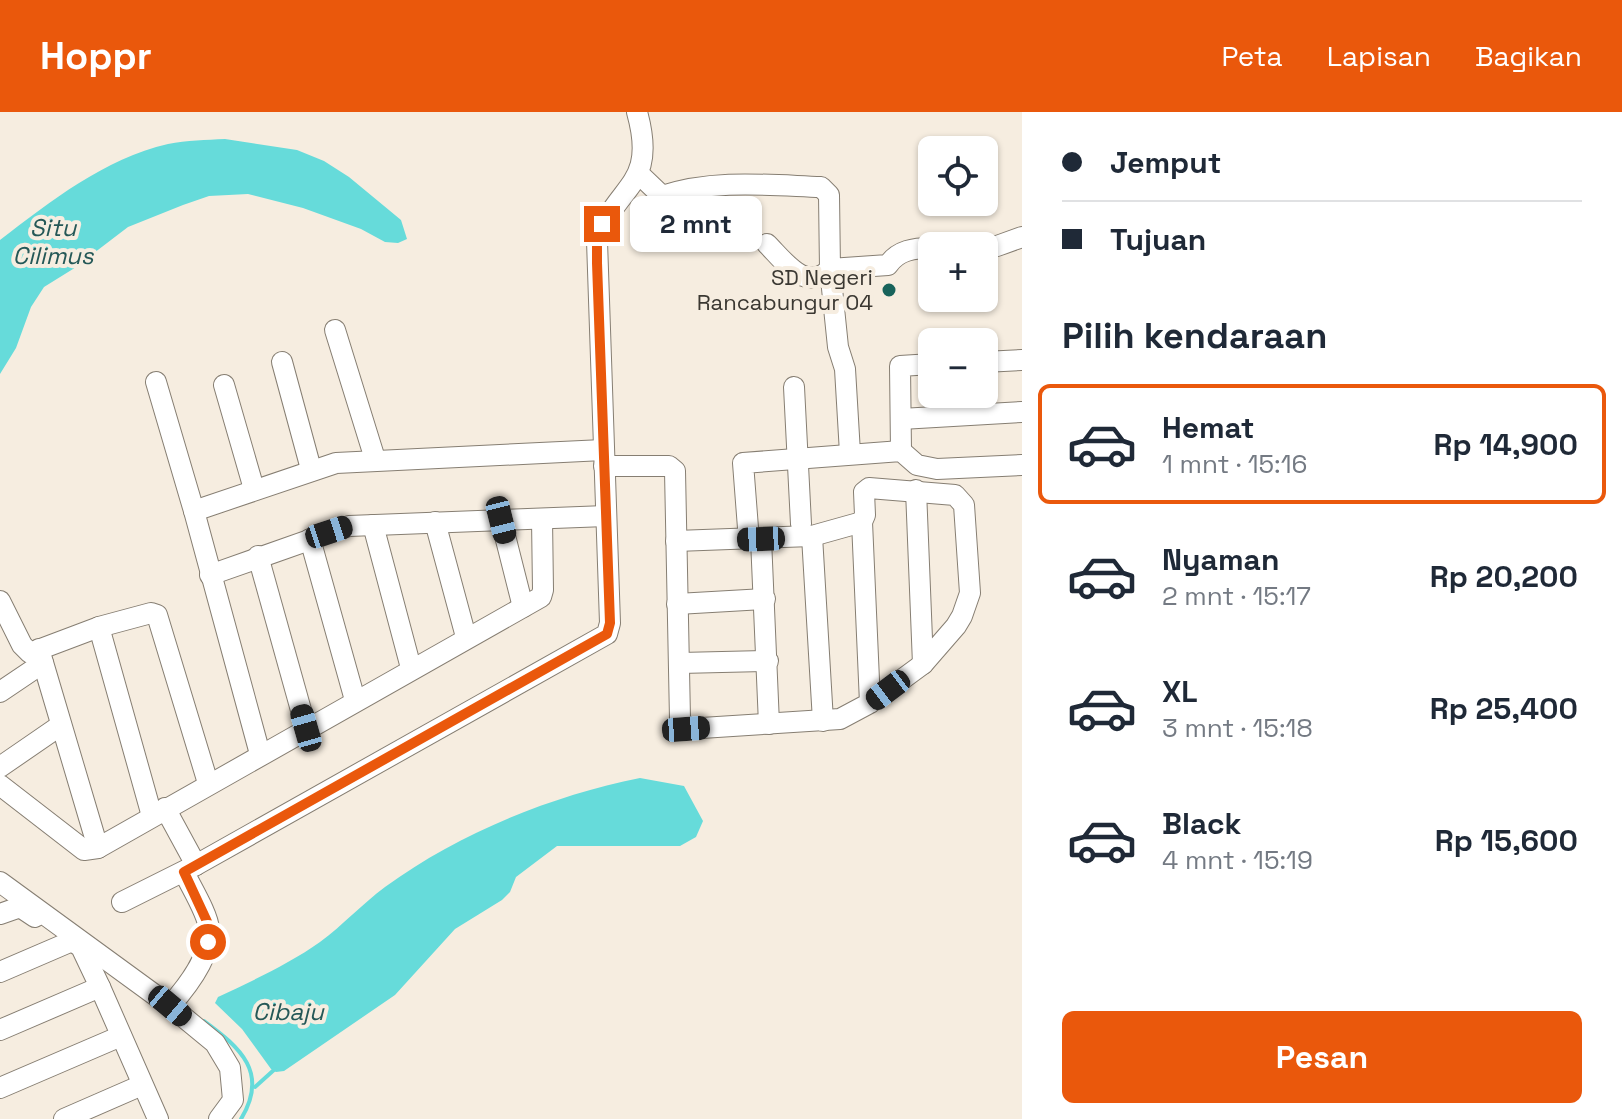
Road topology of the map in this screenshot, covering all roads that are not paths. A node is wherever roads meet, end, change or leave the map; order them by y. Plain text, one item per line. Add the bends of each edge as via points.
1 (637, 112) edge
2 (639, 174) junction
3 (1022, 237) edge
4 (767, 244) dead end
5 (998, 246) edge
6 (918, 248) edge
7 (830, 269) junction
8 (335, 330) dead end
9 (1022, 360) edge
10 (998, 361) edge
11 (282, 362) dead end
12 (918, 365) edge
13 (156, 382) dead end
14 (224, 385) dead end
15 (794, 387) dead end
16 (1022, 412) edge
17 (901, 419) junction
18 (901, 451) junction
19 (850, 453) junction
20 (603, 458) junction
21 (375, 459) junction
22 (797, 459) junction
23 (1022, 465) edge
24 (311, 469) junction
25 (254, 489) junction
26 (916, 490) junction
27 (194, 511) junction
28 (606, 516) junction
29 (542, 519) junction
30 (501, 520) junction
31 (435, 522) junction
32 (862, 522) junction
33 (373, 525) junction
34 (807, 530) junction
35 (754, 534) junction
36 (310, 539) junction
37 (676, 541) junction
38 (258, 556) junction
39 (210, 575) junction
40 (765, 599) junction
41 (677, 604) junction
42 (523, 607) junction
43 (2, 610) edge
44 (99, 627) junction
45 (466, 637) junction
46 (41, 656) junction
47 (768, 661) junction
48 (680, 663) junction
49 (923, 664) junction
50 (411, 668) junction
51 (0, 692) edge
52 (355, 700) junction
53 (870, 703) junction
54 (823, 721) junction
55 (769, 724) junction
56 (61, 725) junction
57 (306, 728) junction
58 (260, 754) junction
59 (0, 767) edge
60 (208, 783) junction
61 (0, 785) edge
62 (159, 812) junction
63 (98, 848) junction
64 (190, 868) junction
65 (0, 882) edge
66 (122, 902) dead end
67 (0, 914) edge
68 (72, 941) junction
69 (0, 972) edge
70 (100, 987) junction
71 (170, 1006) junction
72 (0, 1030) edge
73 (121, 1036) junction
74 (142, 1085) junction
75 (0, 1088) edge
76 (64, 1119) edge
77 (158, 1119) edge
78 (219, 1119) edge

1 - 2 street via 644,153
2 - 7 street via 662,196 730,183 821,187 829,195
2 - 20 street via 602,224 597,241
3 - 5 street
4 - 7 street via 807,279 822,277
6 - 7 street via 894,255 888,265
7 - 19 street via 845,369
8 - 21 street
9 - 10 street
11 - 24 street
12 - 17 street via 900,366
13 - 27 street
14 - 25 street
15 - 22 street
16 - 17 street
17 - 18 street
18 - 19 street
18 - 23 street via 917,465 937,469
19 - 22 street
20 - 21 street
20 - 28 street
20 - 37 street via 675,471
21 - 24 street
22 - 34 street
22 - 35 street via 743,463
24 - 25 street
25 - 27 street
26 - 32 street via 869,488 864,492
26 - 49 street
26 - 49 street via 955,495 964,505 970,593 962,616
27 - 39 street
28 - 29 street
28 - 64 street via 607,634
29 - 30 street
29 - 42 street via 543,590 541,597
30 - 31 street
30 - 42 street
31 - 33 street
31 - 45 street
32 - 34 street
32 - 53 street
33 - 36 street via 349,526
33 - 50 street
34 - 35 street
34 - 54 street
35 - 37 street
35 - 40 street
36 - 38 street
36 - 52 street
37 - 41 street
38 - 39 street
38 - 57 street
39 - 58 street
40 - 41 street
40 - 47 street
41 - 48 street
42 - 45 street
43 - 46 street via 22,645
44 - 46 street
44 - 60 street via 157,615
44 - 62 street
45 - 50 street
46 - 51 street
46 - 56 street
47 - 48 street
47 - 55 street
48 - 55 street via 680,719 686,729
49 - 53 street
50 - 52 street
52 - 57 street
53 - 54 street via 840,719
54 - 55 street
56 - 59 street
56 - 63 street
57 - 58 street
58 - 60 street
60 - 62 street
61 - 63 street via 84,850
62 - 63 street
62 - 64 street
64 - 66 street
64 - 71 street via 210,928 208,942 199,967
65 - 71 street
67 - 68 street via 20,907
68 - 69 street
68 - 70 street via 81,947
70 - 72 street
70 - 73 street
71 - 78 street via 215,1043 230,1068 233,1100
73 - 74 street
73 - 75 street
74 - 76 street
74 - 77 street

